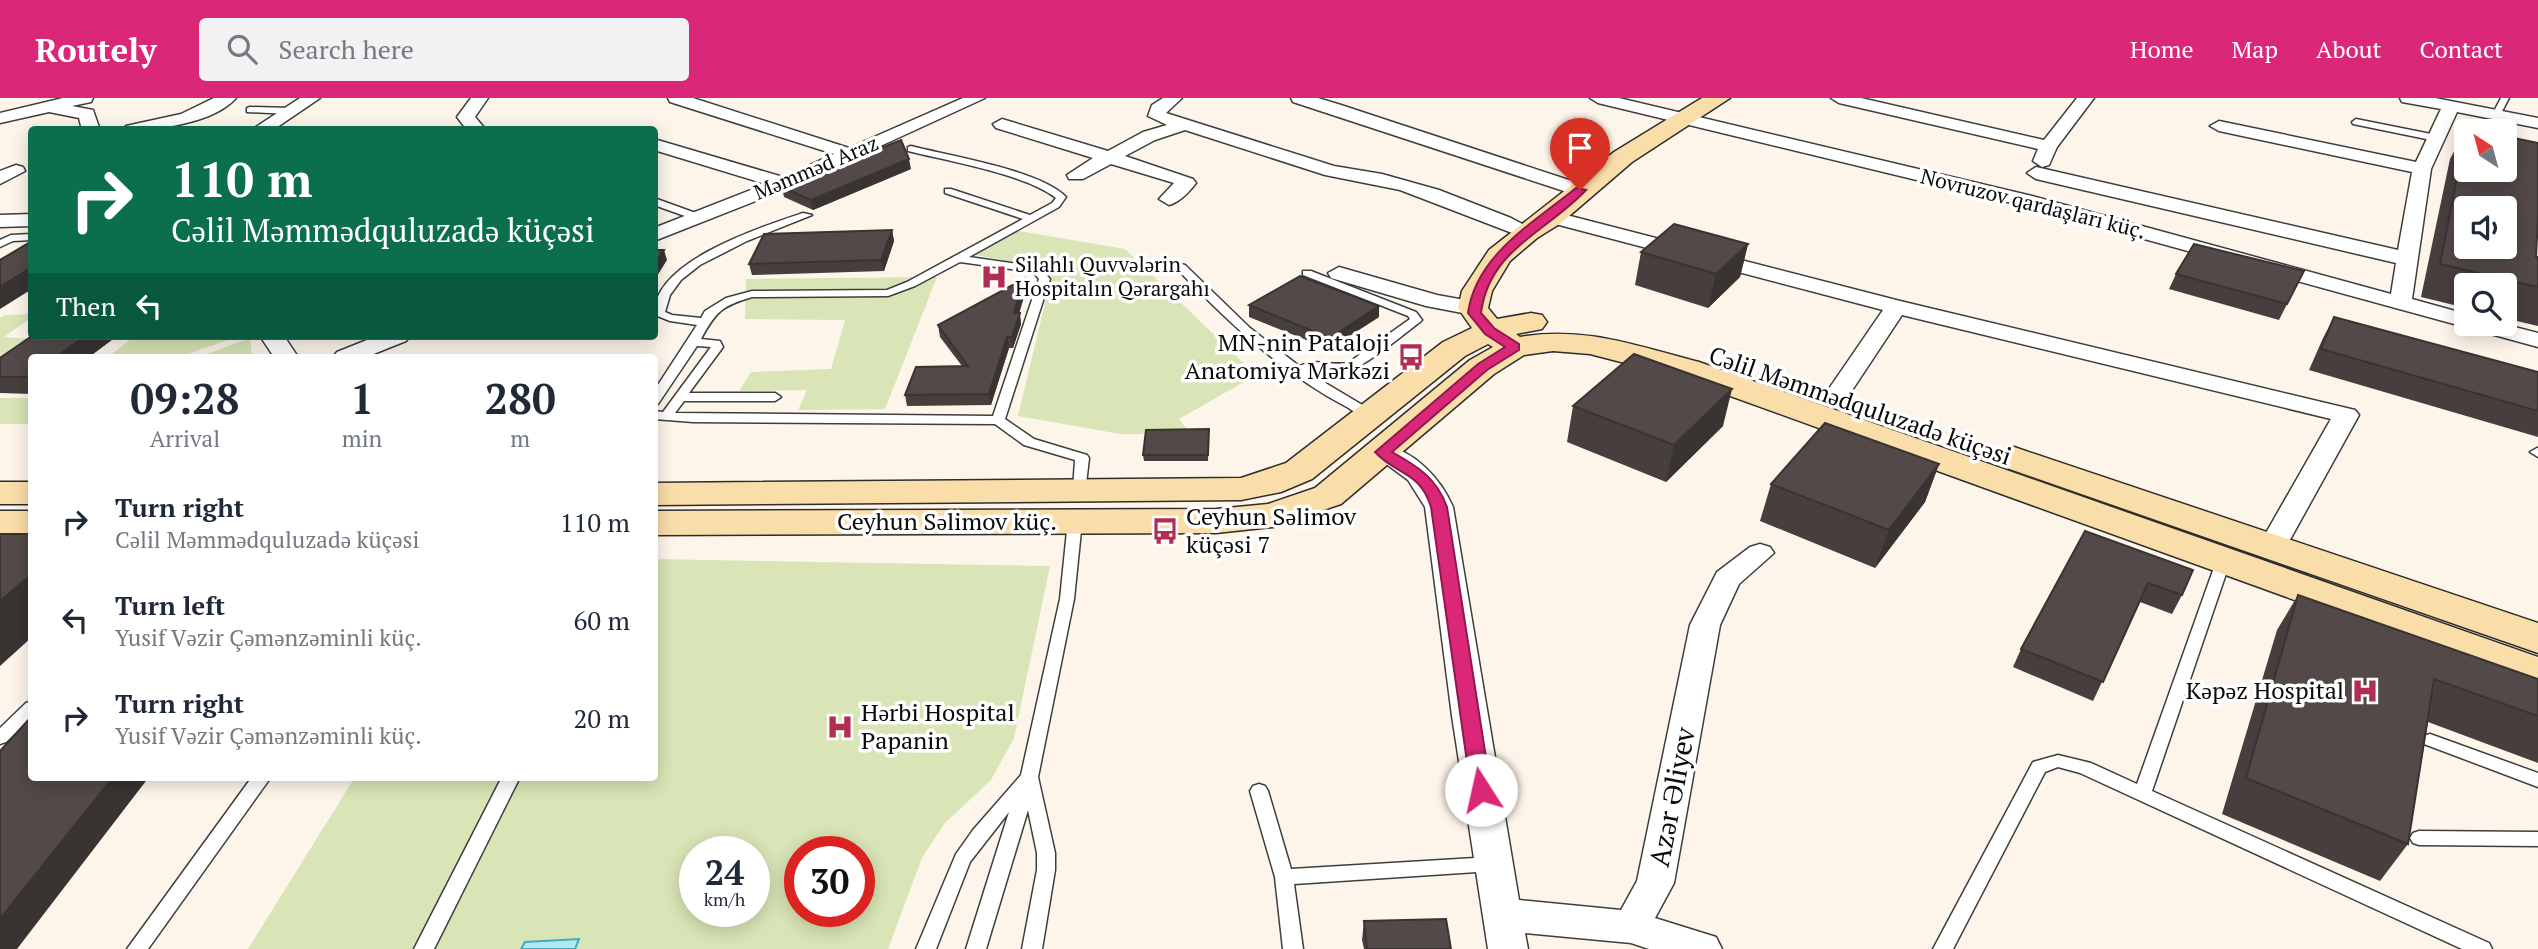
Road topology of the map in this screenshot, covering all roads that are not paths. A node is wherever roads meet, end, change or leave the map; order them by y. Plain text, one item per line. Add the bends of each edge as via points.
1 (85, 98) edge
2 (228, 98) edge
3 (312, 98) edge
4 (481, 98) edge
5 (676, 98) edge
6 (977, 98) edge
7 (1174, 98) edge
8 (1299, 98) edge
9 (1598, 98) edge
10 (1718, 98) edge
11 (1839, 98) edge
12 (2086, 98) edge
13 (2505, 98) edge
14 (2420, 99) edge
15 (45, 106) junction
16 (2451, 106) junction
17 (250, 110) dead end
18 (291, 111) junction
19 (2496, 115) junction
20 (0, 118) edge
21 (1689, 118) junction
22 (2356, 121) dead end
23 (2538, 122) edge
24 (1002, 124) dead end
25 (1184, 125) junction
26 (90, 126) edge
27 (150, 126) edge
28 (267, 126) edge
29 (474, 126) edge
30 (2220, 127) dead end
31 (2436, 138) junction
32 (658, 145) edge
33 (2048, 146) junction
34 (911, 149) dead end
35 (851, 154) junction
36 (1112, 156) junction
37 (2422, 169) junction
38 (2036, 173) junction
39 (1076, 175) dead end
40 (783, 183) junction
41 (1580, 190) junction
42 (948, 191) dead end
43 (1169, 199) dead end
44 (2025, 200) junction
45 (658, 202) edge
46 (807, 215) edge
47 (1551, 217) junction
48 (700, 218) junction
49 (1030, 218) junction
50 (28, 220) edge
51 (0, 221) edge
52 (1527, 232) junction
53 (658, 234) edge
54 (28, 237) edge
55 (6, 238) edge
56 (0, 244) edge
57 (957, 258) junction
58 (2407, 259) junction
59 (1181, 267) dead end
60 (1307, 273) dead end
61 (1339, 273) dead end
62 (2400, 303) junction
63 (1896, 307) junction
64 (2454, 318) edge
65 (702, 322) junction
66 (1492, 329) junction
67 (2517, 334) edge
68 (388, 340) edge
69 (2538, 340) edge
70 (694, 342) junction
71 (353, 354) edge
72 (1298, 371) junction
73 (658, 395) edge
74 (1836, 396) junction
75 (680, 397) junction
76 (775, 397) dead end
77 (1370, 415) junction
78 (660, 416) edge
79 (998, 420) junction
80 (1383, 452) junction
81 (1995, 465) junction
82 (1207, 491) joint
83 (0, 493) edge
84 (28, 493) edge
85 (658, 494) edge
86 (1078, 505) junction
87 (1239, 519) joint
88 (0, 523) edge
89 (28, 523) edge
90 (658, 523) edge
91 (2272, 547) junction
92 (1760, 554) dead end
93 (2223, 562) junction
94 (2538, 638) edge
95 (2538, 674) edge
96 (28, 711) edge
97 (0, 738) edge
98 (2430, 740) edge
99 (1029, 777) junction
100 (2538, 780) edge
101 (259, 781) edge
102 (509, 781) edge
103 (1259, 791) dead end
104 (2142, 794) junction
105 (2419, 838) dead end
106 (2538, 839) edge
107 (1494, 864) junction
108 (1284, 877) junction
109 (1503, 915) junction
110 (1632, 928) junction
111 (136, 949) edge
112 (424, 949) edge
113 (926, 949) edge
114 (976, 949) edge
115 (1032, 949) edge
116 (1293, 949) edge
117 (1508, 949) edge
118 (1702, 949) edge
119 (1943, 949) edge
120 (2482, 949) edge

1 - 15 street
2 - 27 street via 186,118
3 - 18 street
4 - 29 street via 466,117
5 - 35 street
6 - 35 street, Məmməd Araz
7 - 25 street via 1158,109 1157,116
8 - 41 street via 1405,128
9 - 21 street, Novruzov qardaşları küç.
10 - 21 main road
11 - 33 street
12 - 33 street
13 - 19 lane
14 - 16 street
15 - 20 street
15 - 26 street via 87,114
16 - 19 street
16 - 31 street
17 - 18 lane
18 - 28 street
19 - 23 street
21 - 41 main road via 1623,157
21 - 44 street, Novruzov qardaşları küç.
22 - 31 lane
24 - 36 street
25 - 36 street
25 - 52 street via 1332,171 1358,173 1457,203
30 - 37 street
31 - 37 street
32 - 40 street
33 - 38 street
34 - 49 lane via 1056,190 1061,197 1056,205
35 - 40 street, Məmməd Araz
36 - 39 street
36 - 43 street via 1184,180
37 - 58 street
38 - 44 street
38 - 58 street
40 - 48 street, Məmməd Araz
41 - 47 main road
42 - 49 lane
44 - 62 street, Novruzov qardaşları küç.
45 - 48 lane
46 - 65 lane via 704,257 678,276 660,303 659,313
47 - 52 main road
47 - 63 street
48 - 53 street, Məmməd Araz
49 - 57 lane
50 - 51 street
52 - 66 main road via 1499,256 1477,291
54 - 55 lane
55 - 56 lane
57 - 65 lane via 888,293 752,294 730,300
57 - 79 lane via 1036,269 1045,279
58 - 62 street
59 - 72 lane via 1222,311
60 - 72 lane via 1412,314 1416,320 1351,366 1322,363
61 - 66 street via 1442,303
62 - 64 street, Novruzov qardaşları küç.
63 - 74 street
63 - 91 street via 2346,415
65 - 70 lane
66 - 74 main road, Cəlil Məmmədquluzadə küçəsi via 1555,321 1629,330
66 - 77 main road, Cəlil Məmmədquluzadə küçəsi via 1454,349
66 - 80 main road, Cəlil Məmmədquluzadə küçəsi via 1482,367
66 - 81 main road, Cəlil Məmmədquluzadə küçəsi via 1612,347
67 - 69 street
68 - 71 street
70 - 73 lane
70 - 75 lane via 708,341 717,347
72 - 77 lane
74 - 81 main road, Cəlil Məmmədquluzadə küçəsi
75 - 76 lane
75 - 78 lane
77 - 82 main road, Cəlil Məmmədquluzadə küçəsi via 1285,477 1241,489
78 - 79 lane
79 - 86 lane via 1029,442 1082,458
80 - 87 main road, Cəlil Məmmədquluzadə küçəsi via 1328,496 1282,513
80 - 107 street via 1420,474 1439,507
81 - 91 main road, Cəlil Məmmədquluzadə küçəsi
81 - 93 main road, Cəlil Məmmədquluzadə küçəsi
82 - 86 main road, Ceyhun Səlimov küç.
83 - 84 main road
85 - 86 main road, Ceyhun Səlimov küç.
86 - 87 main road, Ceyhun Səlimov küç.
86 - 90 main road, Ceyhun Səlimov küç.
86 - 99 lane via 1067,599
88 - 89 main road
91 - 94 main road, Cəlil Məmmədquluzadə küçəsi
92 - 110 street, Azər Əliyev via 1727,579 1705,625 1655,883
93 - 95 main road, Cəlil Məmmədquluzadə küçəsi
93 - 104 lane
96 - 97 lane
98 - 100 lane
99 - 113 lane via 962,859
99 - 114 lane
99 - 115 lane via 1046,870
101 - 111 lane
102 - 112 lane
103 - 108 lane
104 - 119 lane via 2085,768 2058,761 2039,767
104 - 120 lane
105 - 106 lane
107 - 108 lane
107 - 109 street
108 - 116 lane
109 - 110 street
109 - 117 street
110 - 118 street

